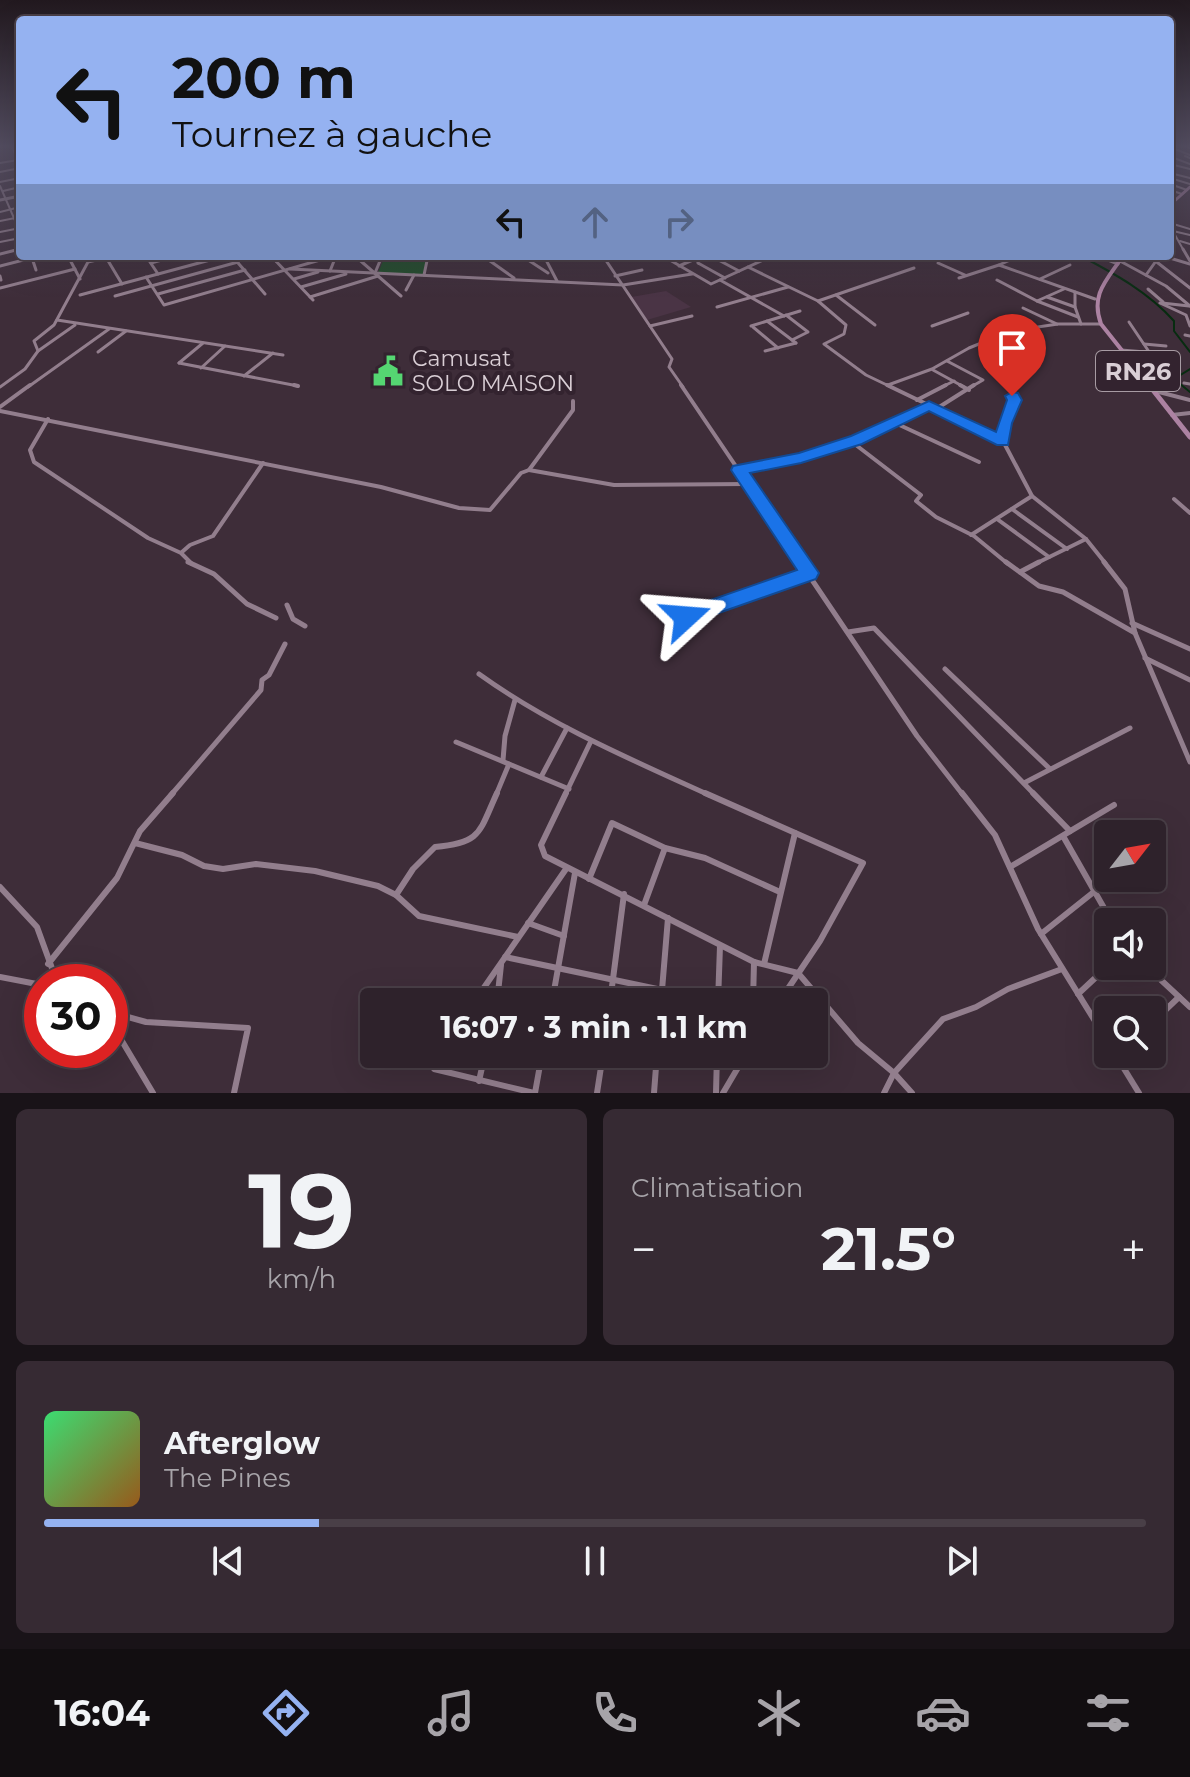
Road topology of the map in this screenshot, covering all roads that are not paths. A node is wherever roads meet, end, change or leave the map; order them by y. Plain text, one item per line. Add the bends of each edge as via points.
1 (4, 196) edge
2 (16, 197) edge
3 (6, 199) junction
4 (0, 200) edge
5 (16, 208) edge
6 (10, 209) junction
7 (0, 212) edge
8 (14, 218) junction
9 (0, 221) edge
10 (16, 222) edge
11 (1190, 223) edge
12 (1188, 229) edge
13 (1174, 233) edge
14 (1178, 241) junction
15 (1190, 244) edge
16 (21, 260) edge
17 (32, 260) edge
18 (70, 260) edge
19 (95, 260) edge
20 (108, 260) edge
21 (149, 260) edge
22 (162, 260) edge
23 (210, 260) edge
24 (280, 260) edge
25 (321, 260) edge
26 (334, 260) edge
27 (359, 260) edge
28 (381, 260) edge
29 (427, 260) edge
30 (488, 260) edge
31 (528, 260) edge
32 (546, 260) edge
33 (605, 260) edge
34 (670, 260) edge
35 (693, 260) edge
36 (718, 260) edge
37 (763, 260) edge
38 (1010, 260) edge
39 (1121, 260) edge
40 (1124, 260) edge
41 (276, 261) joint
42 (1156, 261) joint
43 (238, 262) joint
44 (1190, 262) edge
45 (151, 263) junction
46 (698, 263) dead end
47 (938, 263) dead end
48 (999, 265) junction
49 (1070, 265) dead end
50 (0, 266) edge
51 (679, 266) junction
52 (748, 267) junction
53 (914, 268) dead end
54 (75, 269) junction
55 (36, 270) dead end
56 (245, 270) junction
57 (287, 270) junction
58 (324, 270) junction
59 (642, 270) dead end
60 (330, 271) junction
61 (739, 271) junction
62 (352, 272) junction
63 (548, 273) dead end
64 (158, 274) junction
65 (376, 274) junction
66 (692, 274) junction
67 (414, 275) junction
68 (424, 275) junction
69 (965, 275) junction
70 (1146, 275) junction
71 (615, 276) junction
72 (146, 277) junction
73 (959, 278) dead end
74 (80, 279) junction
75 (253, 279) junction
76 (294, 279) junction
77 (516, 279) junction
78 (722, 279) junction
79 (1039, 279) junction
80 (997, 280) dead end
81 (557, 281) junction
82 (122, 284) junction
83 (623, 285) junction
84 (152, 286) junction
85 (301, 287) junction
86 (788, 287) junction
87 (0, 288) edge
88 (1065, 288) junction
89 (1190, 288) edge
90 (1148, 289) dead end
91 (406, 290) dead end
92 (1075, 292) junction
93 (265, 294) dead end
94 (80, 295) dead end
95 (158, 295) junction
96 (836, 295) junction
97 (115, 296) dead end
98 (401, 296) dead end
99 (751, 297) junction
100 (1047, 297) junction
101 (1095, 299) junction
102 (818, 301) junction
103 (1037, 301) junction
104 (1165, 303) junction
105 (1190, 306) edge
106 (717, 307) dead end
107 (1075, 307) junction
108 (1023, 308) dead end
109 (800, 311) dead end
110 (968, 313) dead end
111 (692, 316) dead end
112 (785, 316) junction
113 (1188, 316) edge
114 (1078, 317) junction
115 (57, 320) junction
116 (767, 321) junction
117 (1129, 322) dead end
118 (77, 324) junction
119 (1058, 324) junction
120 (1081, 324) junction
121 (1101, 324) junction
122 (875, 325) dead end
123 (650, 326) junction
124 (932, 326) dead end
125 (1190, 326) edge
126 (109, 329) junction
127 (126, 331) junction
128 (792, 340) junction
129 (203, 343) junction
130 (1144, 344) junction
131 (225, 346) junction
132 (1166, 346) dead end
133 (778, 348) junction
134 (1121, 350) junction
135 (38, 351) junction
136 (765, 351) dead end
137 (98, 352) dead end
138 (1150, 352) junction
139 (273, 353) junction
140 (1170, 354) dead end
141 (283, 355) dead end
142 (947, 361) junction
143 (201, 368) junction
144 (932, 369) junction
145 (244, 376) junction
146 (1166, 377) dead end
147 (954, 381) junction
148 (1184, 383) dead end
149 (1190, 384) edge
150 (887, 385) junction
151 (298, 386) dead end
152 (0, 387) edge
153 (969, 390) junction
154 (1153, 390) junction
155 (1012, 396) dead end
156 (917, 400) junction
157 (1190, 400) edge
158 (573, 401) dead end
159 (929, 405) junction
160 (0, 409) edge
161 (936, 409) junction
162 (1190, 413) edge
163 (1172, 415) junction
164 (48, 419) junction
165 (893, 422) junction
166 (1190, 437) edge
167 (1003, 441) junction
168 (852, 442) junction
169 (979, 462) dead end
170 (263, 463) junction
171 (529, 470) junction
172 (739, 470) junction
173 (749, 484) junction
174 (1032, 496) junction
175 (1174, 499) dead end
176 (1012, 509) junction
177 (1190, 513) edge
178 (996, 519) junction
179 (971, 535) junction
180 (1086, 539) junction
181 (1067, 549) junction
182 (182, 552) dead end
183 (1049, 557) junction
184 (1020, 572) junction
185 (809, 573) junction
186 (287, 605) dead end
187 (686, 617) dead end
188 (276, 618) dead end
189 (1132, 623) junction
190 (305, 626) dead end
191 (848, 632) junction
192 (1135, 633) junction
193 (285, 644) dead end
194 (1190, 649) edge
195 (1145, 658) junction
196 (945, 669) dead end
197 (479, 674) dead end
198 (1190, 680) edge
199 (515, 700) junction
200 (567, 728) junction
201 (1130, 728) dead end
202 (591, 741) junction
203 (456, 742) dead end
204 (506, 762) junction
205 (1190, 762) edge
206 (1050, 769) junction
207 (541, 777) junction
208 (1024, 783) junction
209 (569, 789) junction
210 (1114, 805) dead end
211 (1070, 831) junction
212 (795, 833) junction
213 (1063, 836) junction
214 (135, 843) junction
215 (665, 848) junction
216 (1010, 867) junction
217 (566, 869) junction
218 (575, 873) junction
219 (589, 879) junction
220 (0, 887) edge
221 (1094, 889) edge
222 (780, 892) junction
223 (1094, 892) edge
224 (624, 894) junction
225 (396, 895) junction
226 (644, 905) junction
227 (668, 918) junction
228 (528, 923) junction
229 (1041, 934) junction
230 (564, 936) junction
231 (518, 937) junction
232 (720, 946) junction
233 (503, 960) junction
234 (754, 962) junction
235 (48, 964) joint
236 (764, 964) junction
237 (1062, 969) junction
238 (558, 970) junction
239 (798, 973) junction
240 (0, 977) edge
241 (1094, 979) edge
242 (1161, 980) edge
243 (613, 981) junction
244 (24, 982) edge
245 (484, 988) edge
246 (499, 988) edge
247 (555, 988) edge
248 (612, 988) edge
249 (651, 988) edge
250 (662, 988) edge
251 (718, 988) edge
252 (753, 988) edge
253 (788, 988) edge
254 (1078, 994) junction
255 (1179, 997) junction
256 (1190, 1007) edge
257 (1166, 1010) edge
258 (128, 1017) edge
259 (1094, 1020) edge
260 (128, 1051) edge
261 (434, 1068) edge
262 (482, 1068) edge
263 (539, 1068) edge
264 (601, 1068) edge
265 (656, 1068) edge
266 (717, 1068) edge
267 (738, 1068) edge
268 (1125, 1068) edge
269 (894, 1073) junction
270 (479, 1081) junction
271 (153, 1093) edge
272 (234, 1093) edge
273 (534, 1093) edge
274 (597, 1093) edge
275 (654, 1093) edge
276 (716, 1093) edge
277 (723, 1093) edge
278 (884, 1093) edge
279 (912, 1093) edge
280 (1139, 1093) edge

1 - 3 street
2 - 3 street
3 - 4 street
3 - 6 street
5 - 6 street
6 - 7 street
6 - 8 street
8 - 9 street
8 - 10 street
11 - 12 street
13 - 14 street
14 - 15 street
14 - 44 street
16 - 50 street
17 - 55 street
18 - 54 street
19 - 74 street via 88,262
20 - 82 street
21 - 45 street
22 - 45 street
23 - 64 street
24 - 41 street
25 - 57 street
26 - 60 street
27 - 65 street
28 - 65 street
29 - 68 street
30 - 77 street
31 - 63 street
32 - 81 street
33 - 71 street
34 - 51 street
35 - 51 street
36 - 61 street
37 - 52 street
38 - 48 street
39 - 101 main road
40 - 70 street
41 - 57 street
42 - 70 street
42 - 89 street
43 - 56 street
43 - 84 street
45 - 64 street
46 - 78 street
47 - 69 street
48 - 69 street
48 - 79 street
49 - 79 street
51 - 66 street
52 - 61 street
52 - 86 street
53 - 96 street
54 - 74 street
54 - 87 street
56 - 75 street
56 - 95 street
57 - 58 street
57 - 75 street
57 - 76 street
58 - 60 street
58 - 76 street
59 - 71 street
60 - 62 street
61 - 78 street
62 - 65 street
62 - 85 street
64 - 72 street
65 - 67 street
65 - 85 street via 312,298
65 - 98 street
66 - 78 street via 711,284
66 - 83 street
67 - 68 street
67 - 91 street
68 - 77 street
69 - 73 street
70 - 105 street
71 - 83 street
72 - 82 street
72 - 84 street
74 - 115 street
75 - 93 street
75 - 95 street via 164,305
76 - 85 street
77 - 81 street
78 - 99 street
79 - 88 street
80 - 103 street
81 - 83 street
82 - 94 street
83 - 123 street
84 - 95 street
84 - 97 street
86 - 99 street
86 - 102 street
88 - 92 street
88 - 100 street
90 - 104 street
92 - 101 street
92 - 107 street
96 - 102 street
96 - 122 street
99 - 106 street
99 - 112 street
100 - 103 street
100 - 107 street
101 - 121 main road, RN26
102 - 150 street via 847,326 845,333 824,344
103 - 114 street
104 - 105 street
104 - 113 street via 1160,303
107 - 114 street
108 - 119 street
109 - 112 street
110 - 124 street
111 - 123 street
112 - 116 street
112 - 128 street via 808,332
113 - 125 street
114 - 120 street
115 - 118 street
115 - 135 street via 34,341
116 - 128 street
116 - 133 street via 751,326
117 - 130 street
118 - 126 street
118 - 135 street
119 - 120 street
119 - 142 street via 1011,331
120 - 121 street
121 - 134 main road, RN26
123 - 172 street via 672,359 669,367
126 - 127 street
126 - 160 street
127 - 129 street
127 - 137 street
128 - 133 street via 796,343
129 - 131 street
129 - 143 street via 179,363
130 - 132 street
130 - 138 street
131 - 139 street
131 - 143 street
133 - 136 street
134 - 138 street
134 - 154 main road, RN26
135 - 152 street via 25,369
138 - 140 street
138 - 146 street
139 - 141 street
139 - 145 street
142 - 144 street
142 - 153 street via 983,380
143 - 145 street
144 - 147 street
144 - 150 street
145 - 151 street
147 - 153 street
147 - 156 street
148 - 149 street
150 - 156 street
153 - 161 street
154 - 157 street
154 - 163 main road, RN26
155 - 167 street
156 - 159 street
158 - 171 street via 573,410
159 - 161 street
159 - 165 street
160 - 164 street
161 - 167 street
162 - 163 street
163 - 166 main road, RN26
164 - 170 street
164 - 188 street via 30,450 34,462
165 - 168 street
165 - 169 street
167 - 174 street
168 - 172 street
168 - 179 street via 921,495 916,501 922,509
170 - 171 street via 490,510
170 - 182 street via 213,536
171 - 173 street via 614,485
172 - 173 street
173 - 185 street
174 - 176 street
174 - 180 street
175 - 177 street
176 - 178 street
176 - 181 street
178 - 179 street
178 - 183 street
179 - 184 street
180 - 181 street
180 - 189 street via 1125,589
181 - 183 street
183 - 184 street
184 - 192 street
185 - 187 street
185 - 191 street
186 - 190 street via 293,619
189 - 192 street
189 - 194 street
191 - 208 street via 874,628
191 - 216 street via 917,736 995,835
192 - 195 street
193 - 214 street via 261,690 147,822
195 - 198 street
195 - 205 street
196 - 206 street
197 - 199 street
199 - 200 street
199 - 204 street via 505,736
200 - 202 street
200 - 207 street
201 - 206 street
202 - 209 street
202 - 212 street
203 - 204 street
204 - 207 street
204 - 225 street via 478,835 459,845 435,847
206 - 208 street
207 - 209 street
208 - 211 street
209 - 217 street via 541,845 545,856
210 - 211 street
211 - 213 street
212 - 222 street
212 - 239 street via 863,863
213 - 216 street
213 - 221 street
214 - 225 street via 204,866 256,864 315,871
214 - 235 street via 117,878
215 - 219 street via 612,823
215 - 222 street via 691,852
215 - 226 street
216 - 229 street
217 - 218 street
217 - 228 street
218 - 219 street
218 - 230 street
219 - 224 street
220 - 235 street via 37,927
222 - 236 street
223 - 229 street
224 - 226 street
224 - 243 street
225 - 231 street via 419,916
226 - 227 street
227 - 232 street
227 - 250 street
228 - 230 street
228 - 231 street
229 - 237 street
230 - 238 street
231 - 233 street
232 - 234 street
232 - 251 street
233 - 238 street
233 - 245 street
233 - 246 street
234 - 236 street
234 - 252 street
236 - 239 street
237 - 254 street
237 - 269 street via 943,1019
238 - 243 street
238 - 247 street
239 - 253 street
239 - 269 street via 858,1043
240 - 244 street
241 - 254 street
242 - 255 street
243 - 248 street
243 - 249 street
254 - 259 street
255 - 256 street
255 - 257 street
258 - 272 street via 248,1028 242,1077
260 - 271 street
261 - 270 street
262 - 270 street
263 - 273 street
264 - 274 street
265 - 275 street
266 - 276 street
267 - 277 street
268 - 280 street
269 - 278 street
269 - 279 street
270 - 273 street

